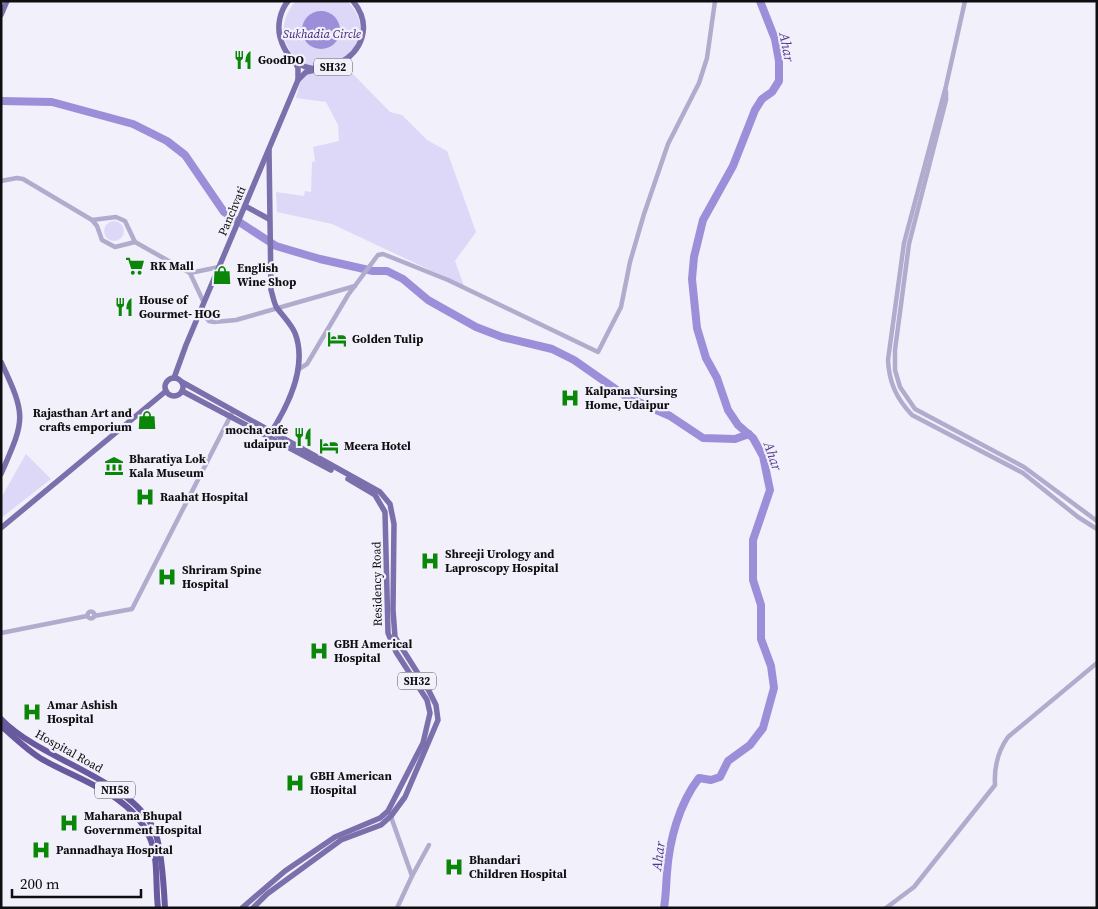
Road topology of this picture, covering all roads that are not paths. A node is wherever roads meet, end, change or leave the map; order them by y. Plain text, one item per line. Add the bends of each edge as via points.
1 (7, 1) edge
2 (353, 1) edge
3 (716, 1) edge
4 (965, 1) edge
5 (285, 3) edge
6 (1, 14) edge
7 (292, 57) junction
8 (319, 69) junction
9 (298, 80) junction
10 (946, 86) junction
11 (269, 147) junction
12 (1, 181) edge
13 (245, 207) junction
14 (92, 220) junction
15 (269, 220) junction
16 (135, 242) junction
17 (219, 267) junction
18 (190, 273) junction
19 (355, 286) junction
20 (276, 307) junction
21 (203, 308) junction
22 (1, 362) edge
23 (300, 369) junction
24 (174, 378) junction
25 (182, 382) junction
26 (166, 391) junction
27 (182, 391) junction
28 (232, 414) junction
29 (270, 434) junction
30 (1, 474) edge
31 (1097, 521) edge
32 (1, 528) edge
33 (1097, 529) edge
34 (1, 634) edge
35 (1097, 663) edge
36 (1, 719) edge
37 (1, 726) edge
38 (389, 814) junction
39 (429, 845) dead end
40 (286, 871) junction
41 (412, 876) junction
42 (288, 879) junction
43 (158, 908) edge
44 (165, 908) edge
45 (242, 908) edge
46 (253, 908) edge
47 (398, 908) edge
48 (886, 908) edge

1 - 6 main road
2 - 8 main road, SH32 via 362,24 359,44 347,60
3 - 19 street via 712,35 701,76 665,153 631,258 621,307 598,352 393,256 378,256
4 - 10 street
5 - 7 main road, SH32 via 279,24 280,36
7 - 8 main road, SH32 via 304,66
7 - 9 main road, SH32 via 298,68
8 - 9 main road, SH32 via 306,72
9 - 11 main road, Panchvati / SH32
10 - 31 street via 946,100 909,244 896,350 895,370 900,387 915,409 1019,464
10 - 33 street via 904,243 888,360 893,388 901,404 912,415 1023,473
11 - 13 main road, Panchvati / SH32
11 - 15 main road
12 - 14 street via 23,180
13 - 15 main road
13 - 17 main road, Panchvati / SH32
14 - 16 street via 121,218 128,225
14 - 16 street via 106,244 115,247
15 - 20 main road via 271,290
16 - 18 street
17 - 18 street
17 - 21 main road, Panchvati / SH32
18 - 21 street
19 - 20 street
19 - 23 street via 307,364
20 - 21 street via 251,316 214,322 209,321
20 - 23 main road via 295,332
21 - 24 main road, Panchvati / SH32
22 - 30 main road via 20,406 21,420
23 - 29 main road
24 - 25 main road
24 - 26 main road, SH32 via 166,382
25 - 27 main road
25 - 28 main road
26 - 27 main road, SH32 via 173,396
26 - 32 main road
27 - 28 main road, SH32
28 - 29 main road, SH32
28 - 34 street via 132,609 94,616 90,612 88,616
29 - 38 main road, Residency Road / SH32 via 375,495 385,512 388,633 396,652 427,700 430,713 423,743
35 - 48 street via 1008,737 994,771 996,785 914,887
36 - 44 highway, Hospital Road / NH58 via 38,748 130,799 144,814 158,843
37 - 43 highway, NH58 via 39,757 119,800 136,816 154,849
38 - 40 main road via 335,836
38 - 41 street
38 - 42 main road via 381,825 341,840
39 - 41 street
40 - 42 street
40 - 45 main road
41 - 47 street
42 - 46 main road

